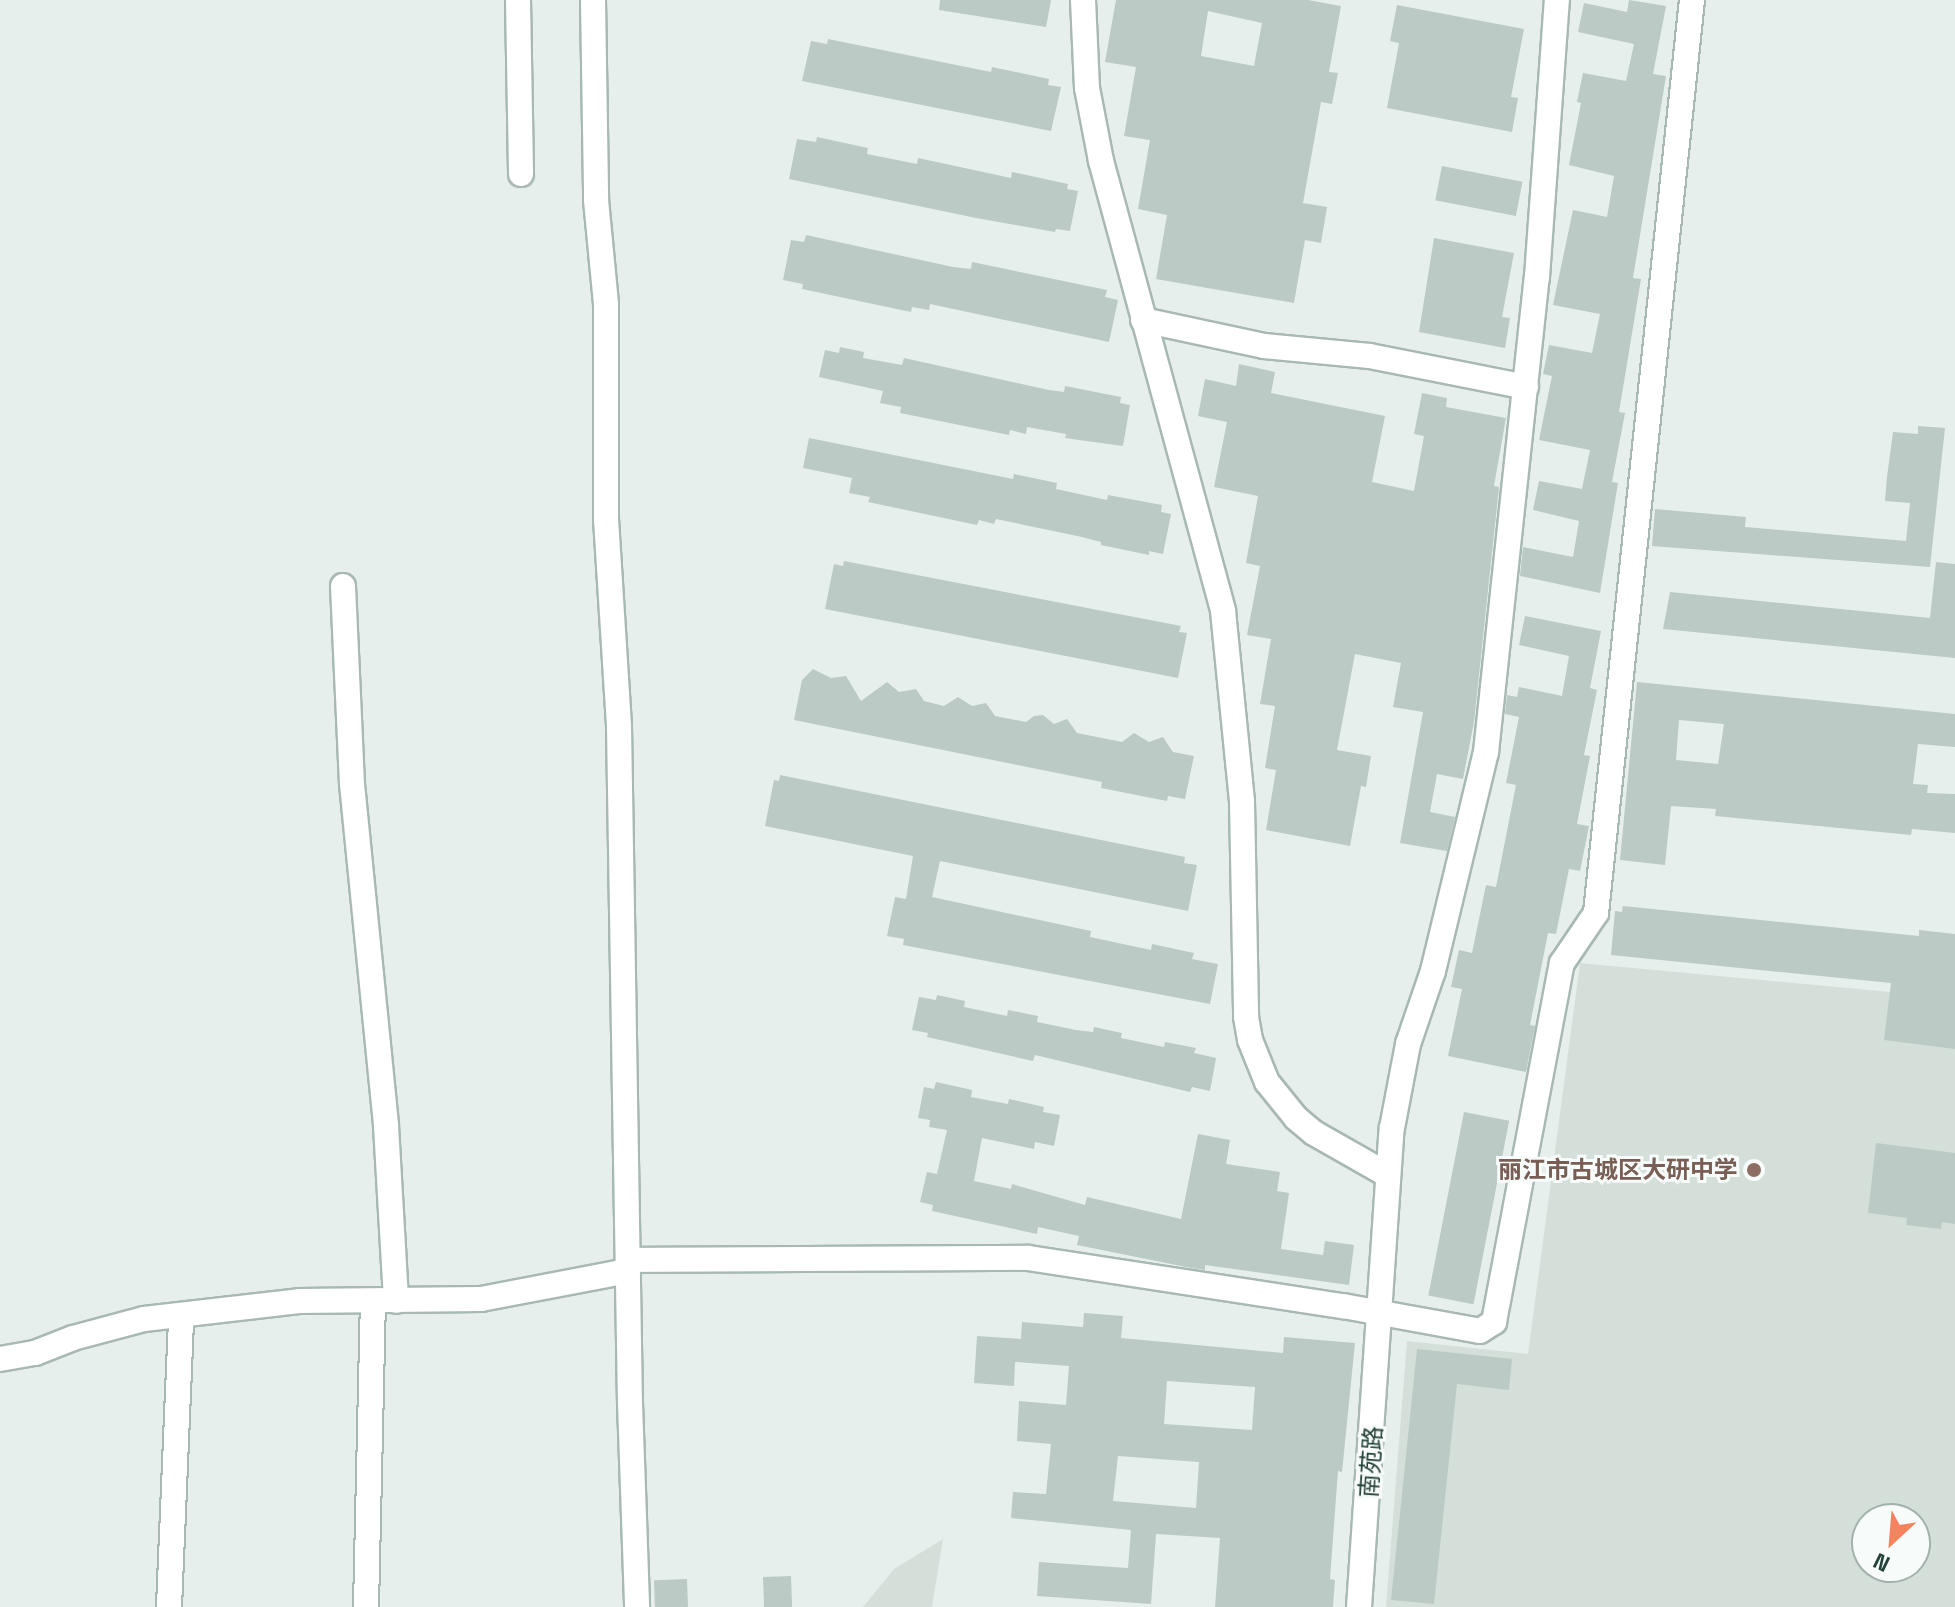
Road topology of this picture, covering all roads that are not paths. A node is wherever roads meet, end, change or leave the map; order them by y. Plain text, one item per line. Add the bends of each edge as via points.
1 (518, 0) edge
2 (593, 0) edge
3 (1083, 0) edge
4 (1557, 0) edge
5 (1692, 0) edge
6 (521, 174) dead end
7 (1143, 320) junction
8 (1526, 387) junction
9 (343, 586) dead end
10 (1388, 1175) junction
11 (628, 1265) junction
12 (385, 1301) junction
13 (181, 1315) junction
14 (1382, 1316) junction
15 (0, 1359) edge
16 (169, 1607) edge
17 (366, 1607) edge
18 (637, 1607) edge
19 (1359, 1607) edge

1 - 6 street
2 - 11 street via 596,200 606,304 606,519 619,727
3 - 7 street via 1083,51 1093,124
4 - 8 street, 南苑路
5 - 14 street via 1596,913 1562,963 1497,1317 1480,1331
7 - 8 street via 1264,346 1370,356
7 - 10 street via 1223,611 1242,802 1250,1040 1267,1082 1296,1118
8 - 10 street, 南苑路 via 1486,752 1433,971 1408,1044
9 - 12 street via 352,784 386,1126
10 - 14 street, 南苑路
11 - 12 street via 481,1299
11 - 14 street via 1028,1258
11 - 18 street
12 - 13 street via 299,1301
12 - 17 street
13 - 15 street via 113,1326 35,1353
13 - 16 street
14 - 19 street, 南苑路

